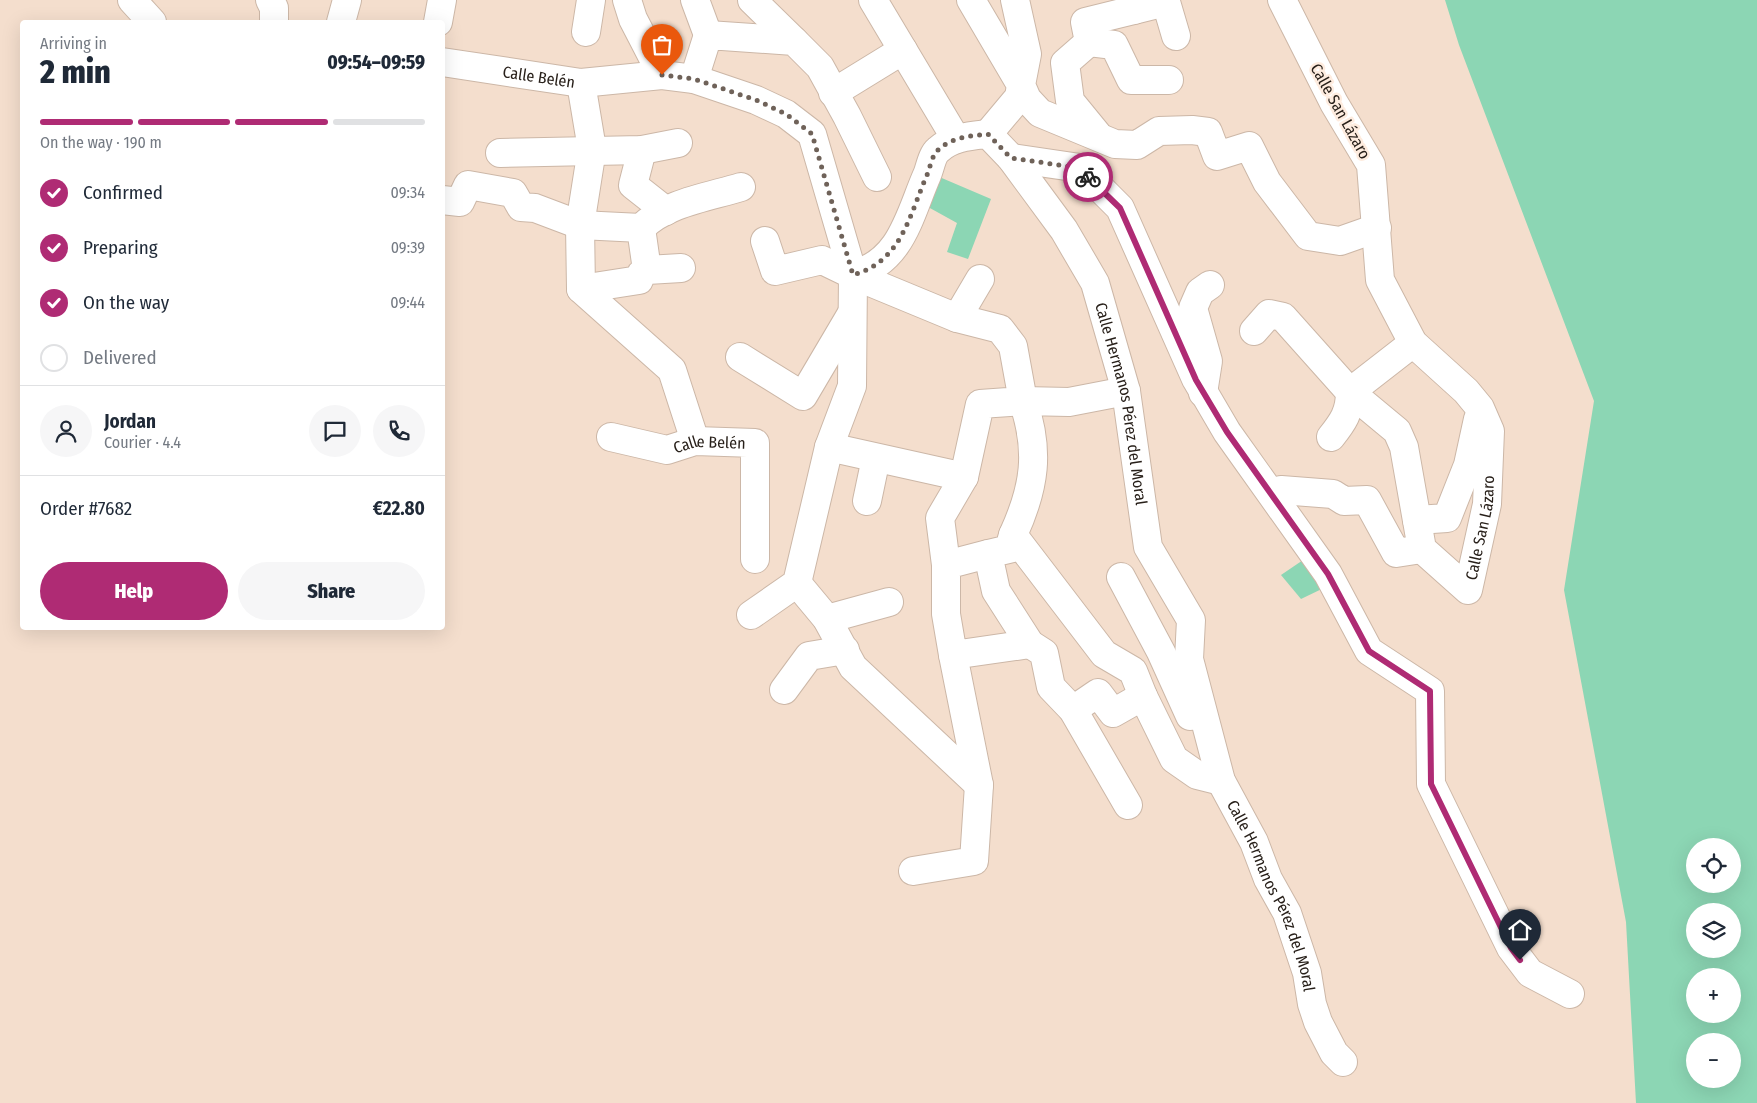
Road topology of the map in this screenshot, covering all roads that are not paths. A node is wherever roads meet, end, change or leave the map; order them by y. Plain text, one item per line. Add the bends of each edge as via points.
1 (132, 0) edge
2 (270, 0) edge
3 (347, 0) edge
4 (442, 0) edge
5 (591, 0) edge
6 (627, 0) edge
7 (695, 0) edge
8 (752, 0) edge
9 (873, 0) edge
10 (970, 0) edge
11 (1015, 0) edge
12 (1282, 0) edge
13 (1166, 1) edge
14 (1133, 5) edge
15 (150, 20) edge
16 (274, 20) edge
17 (342, 20) edge
18 (438, 20) edge
19 (586, 32) dead end
20 (708, 35) junction
21 (1176, 36) dead end
22 (794, 41) junction
23 (1089, 42) junction
24 (903, 50) junction
25 (445, 62) edge
26 (662, 75) junction
27 (694, 79) junction
28 (1169, 80) dead end
29 (580, 83) junction
30 (1020, 85) junction
31 (833, 93) junction
32 (847, 116) junction
33 (812, 134) junction
34 (988, 134) junction
35 (956, 138) junction
36 (1107, 140) junction
37 (678, 143) dead end
38 (592, 149) junction
39 (642, 150) junction
40 (500, 153) dead end
41 (1011, 158) junction
42 (877, 177) dead end
43 (1097, 185) junction
44 (741, 187) dead end
45 (445, 200) edge
46 (666, 210) junction
47 (580, 225) junction
48 (641, 228) junction
49 (1377, 228) junction
50 (764, 241) dead end
51 (681, 268) dead end
52 (647, 270) junction
53 (853, 275) junction
54 (980, 278) dead end
55 (1210, 285) dead end
56 (581, 289) junction
57 (853, 311) junction
58 (957, 318) junction
59 (1254, 331) dead end
60 (1412, 343) junction
61 (740, 357) dead end
62 (1126, 391) junction
63 (1204, 392) junction
64 (1350, 392) junction
65 (1022, 401) junction
66 (1480, 408) junction
67 (612, 437) dead end
68 (1331, 437) dead end
69 (695, 441) junction
70 (830, 447) junction
71 (876, 458) junction
72 (964, 477) junction
73 (1281, 490) dead end
74 (867, 501) dead end
75 (1417, 520) junction
76 (1013, 535) junction
77 (1422, 549) junction
78 (988, 554) junction
79 (755, 558) dead end
80 (946, 564) junction
81 (1121, 577) dead end
82 (797, 584) junction
83 (890, 602) dead end
84 (751, 615) dead end
85 (827, 619) junction
86 (1030, 644) junction
87 (845, 650) junction
88 (953, 655) junction
89 (784, 690) dead end
90 (1143, 696) junction
91 (1073, 710) junction
92 (1205, 728) junction
93 (1221, 781) junction
94 (979, 785) junction
95 (1128, 805) dead end
96 (913, 871) dead end
97 (1570, 994) dead end
98 (1343, 1062) dead end

1 - 15 street
2 - 16 street
3 - 17 street
4 - 18 street
5 - 19 street
6 - 26 street via 633,19
7 - 20 street
8 - 22 street
9 - 24 street
10 - 30 street
11 - 30 street via 1027,54
12 - 49 street, Calle San Lázaro via 1334,103 1371,165
13 - 14 street
13 - 21 street
14 - 23 street via 1085,22
20 - 22 street
20 - 27 street
22 - 31 street via 820,67
23 - 28 street via 1114,45 1131,80
23 - 36 street via 1066,63 1070,101
24 - 31 street
24 - 35 street
25 - 29 street, Calle Belén
26 - 27 street, Calle Belén
26 - 29 street, Calle Belén
27 - 33 street, Calle Belén via 756,100 786,114
29 - 38 street
30 - 34 street via 1019,98
30 - 36 street via 1027,99 1040,112
31 - 32 street
32 - 33 street
32 - 42 street
33 - 53 street
34 - 35 street
34 - 41 street, Calle Hermanos Pérez del Moral
35 - 53 street via 936,151 905,230 892,252 869,271
36 - 43 street
36 - 49 street via 1137,145 1159,131 1208,132 1217,156 1249,146 1266,182 1308,236 1340,241
37 - 39 street
38 - 39 street
38 - 40 street
38 - 47 street
39 - 46 street via 633,185
41 - 43 street via 1080,168
41 - 62 street, Calle Hermanos Pérez del Moral via 1064,230 1095,283
43 - 63 street via 1120,208 1162,307
44 - 46 street
45 - 47 street via 460,202 468,185 513,193 521,207 535,208
46 - 48 street
47 - 48 street
47 - 56 street
48 - 52 street
49 - 60 street, Calle San Lázaro via 1380,280
50 - 53 street via 775,272 822,260
51 - 52 street
52 - 56 street via 639,280
53 - 57 street
53 - 58 street
54 - 58 street
55 - 63 street via 1200,292 1193,308 1208,361
56 - 69 street via 672,370
57 - 61 street via 803,396
57 - 70 street via 852,386
58 - 65 street via 1000,329 1013,346
59 - 64 street via 1269,314 1283,317
60 - 64 street
60 - 66 street, Calle San Lázaro via 1466,391
62 - 65 street via 1069,402
62 - 92 street, Calle Hermanos Pérez del Moral via 1148,547 1191,620 1189,660
63 - 97 street via 1227,432 1328,574 1369,651 1430,691 1431,784 1511,948 1530,973
64 - 68 street via 1350,407 1345,419
64 - 75 street via 1397,431 1404,447
65 - 72 street via 980,404
65 - 76 street via 1032,428 1032,479 1026,505
66 - 75 street via 1468,465 1447,518
66 - 77 street, Calle San Lázaro via 1490,431 1487,504 1468,590
67 - 69 street, Calle Belén via 667,450
69 - 79 street, Calle Belén via 755,443
70 - 71 street
70 - 82 street
71 - 72 street
71 - 74 street
72 - 80 street via 940,518
73 - 77 street via 1333,494 1344,501 1367,500 1396,553
75 - 77 street
76 - 78 street via 1009,549
76 - 90 street via 1104,654 1133,671
78 - 80 street
78 - 86 street via 996,592
80 - 88 street via 946,614
81 - 92 street via 1161,652 1190,718
82 - 84 street
82 - 85 street
83 - 85 street
85 - 87 street
86 - 88 street
86 - 91 street via 1044,653 1051,687
87 - 89 street via 810,656
87 - 94 street via 853,667
88 - 94 street
90 - 91 street via 1113,713 1098,693
90 - 93 street via 1174,759 1197,775
91 - 95 street
92 - 93 street, Calle Hermanos Pérez del Moral
93 - 98 street, Calle Hermanos Pérez del Moral via 1287,913 1307,972 1318,1022 1334,1053
94 - 96 street via 974,861

